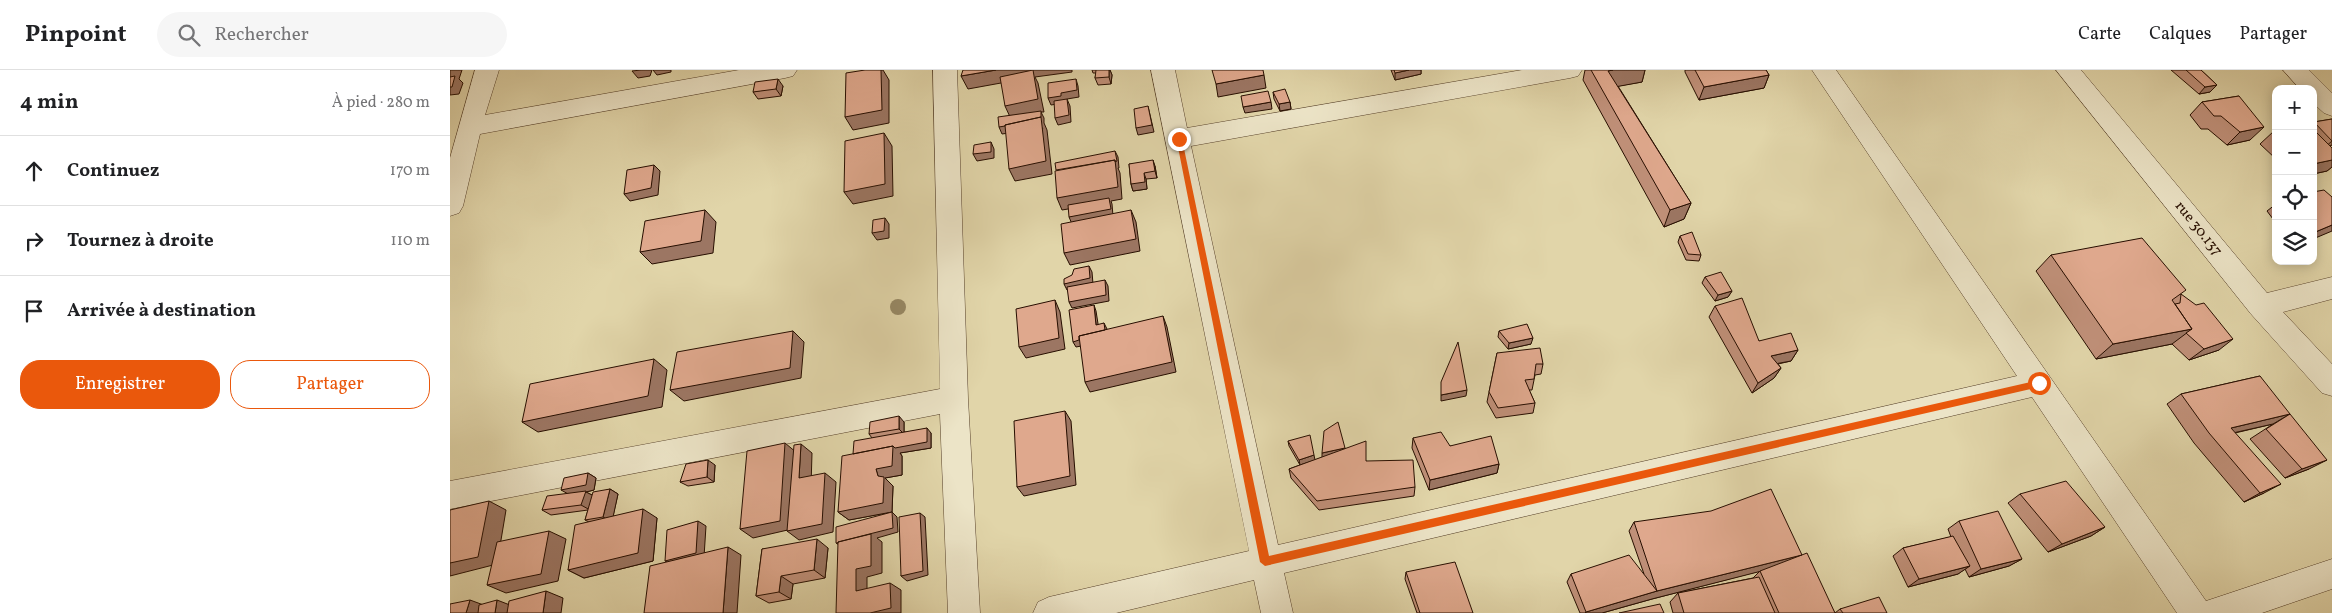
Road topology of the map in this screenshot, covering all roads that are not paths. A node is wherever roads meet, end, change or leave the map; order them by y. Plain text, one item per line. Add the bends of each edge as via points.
1 (487, 70) edge
2 (785, 70) edge
3 (945, 70) edge
4 (1163, 70) edge
5 (1570, 70) edge
6 (1824, 70) edge
7 (2068, 70) edge
8 (2296, 70) edge
9 (2332, 107) edge
10 (470, 127) junction
11 (1179, 139) junction
12 (450, 206) edge
13 (2332, 288) edge
14 (2261, 306) junction
15 (2039, 383) junction
16 (2332, 384) edge
17 (954, 399) junction
18 (450, 495) edge
19 (1265, 562) junction
20 (2332, 574) edge
21 (964, 613) edge
22 (1049, 613) edge
23 (1277, 613) edge
24 (2196, 613) edge
25 (2214, 613) edge

1 - 10 street
2 - 10 street
3 - 17 street
4 - 11 street
5 - 11 street
6 - 15 street
7 - 14 street, rue 30.137
8 - 9 street
10 - 12 street
11 - 19 street
13 - 14 street
14 - 16 street, rue 30.137
15 - 19 street
15 - 24 street
17 - 18 street
17 - 21 street
19 - 22 street
19 - 23 street
20 - 25 street

